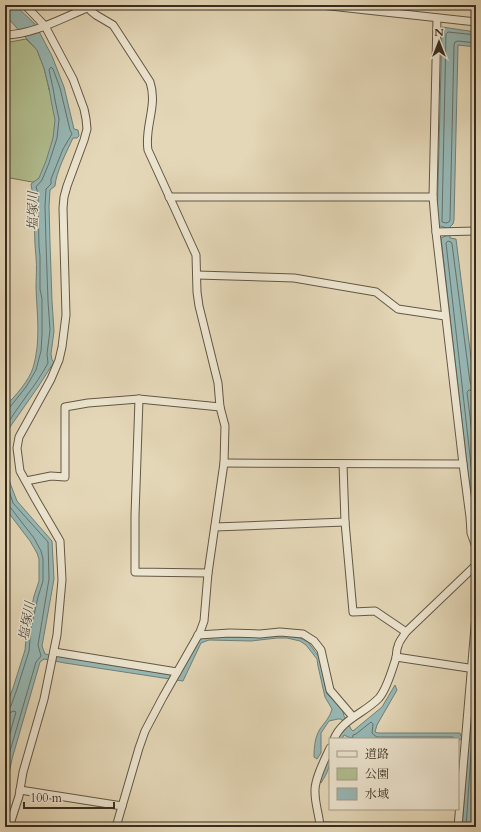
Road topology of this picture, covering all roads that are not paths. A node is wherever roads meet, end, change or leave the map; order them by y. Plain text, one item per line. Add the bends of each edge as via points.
1 (25, 5) edge
2 (321, 5) edge
3 (90, 6) edge
4 (437, 18) junction
5 (476, 22) edge
6 (42, 27) junction
7 (5, 35) edge
8 (169, 197) junction
9 (433, 197) junction
10 (436, 232) junction
11 (476, 232) edge
12 (197, 275) junction
13 (445, 316) junction
14 (139, 399) junction
15 (220, 407) junction
16 (224, 463) junction
17 (343, 464) junction
18 (463, 464) junction
19 (26, 482) junction
20 (473, 516) edge
21 (344, 522) junction
22 (215, 527) junction
23 (476, 547) edge
24 (476, 565) edge
25 (208, 573) junction
26 (476, 615) edge
27 (406, 632) junction
28 (198, 635) junction
29 (54, 652) junction
30 (396, 657) junction
31 (474, 668) edge
32 (177, 672) junction
33 (353, 717) junction
34 (334, 738) edge
35 (329, 751) edge
36 (20, 790) junction
37 (122, 806) junction
38 (320, 826) edge
39 (9, 827) edge
40 (116, 827) edge
41 (383, 827) edge
42 (458, 827) edge

1 - 6 street
2 - 4 street
3 - 6 street
3 - 8 street via 91,12 117,31 150,82 153,98 147,135 148,150
4 - 5 street
4 - 9 street
6 - 7 street via 22,34
6 - 19 street via 73,80 84,109 87,129 64,197 66,315 62,347 51,379 19,437 17,448 20,471
8 - 9 street
8 - 12 street via 196,255
9 - 10 street
10 - 11 street
10 - 13 street
12 - 13 street via 294,278 376,292 398,309
12 - 15 street via 199,306 218,383
13 - 18 street
14 - 15 street
14 - 19 street via 66,407 65,477 51,476
14 - 25 street via 135,572
15 - 16 street via 225,426
16 - 17 street
16 - 22 street
17 - 18 street
17 - 21 street
18 - 20 street
19 - 29 street via 60,541 62,580
20 - 23 street via 471,533
21 - 22 street
21 - 27 street via 353,612 374,611
22 - 25 street
24 - 27 street
25 - 28 street via 204,621
26 - 31 street
27 - 30 street via 398,646
28 - 32 street
28 - 33 street via 280,632 303,634 314,641 321,650 330,690
29 - 32 street
29 - 36 street
30 - 31 street
30 - 33 street via 389,680 380,696
31 - 42 street
32 - 37 street via 145,731
33 - 34 street via 342,726
35 - 38 street via 315,787
36 - 37 street
36 - 39 street
37 - 40 street
38 - 41 street

